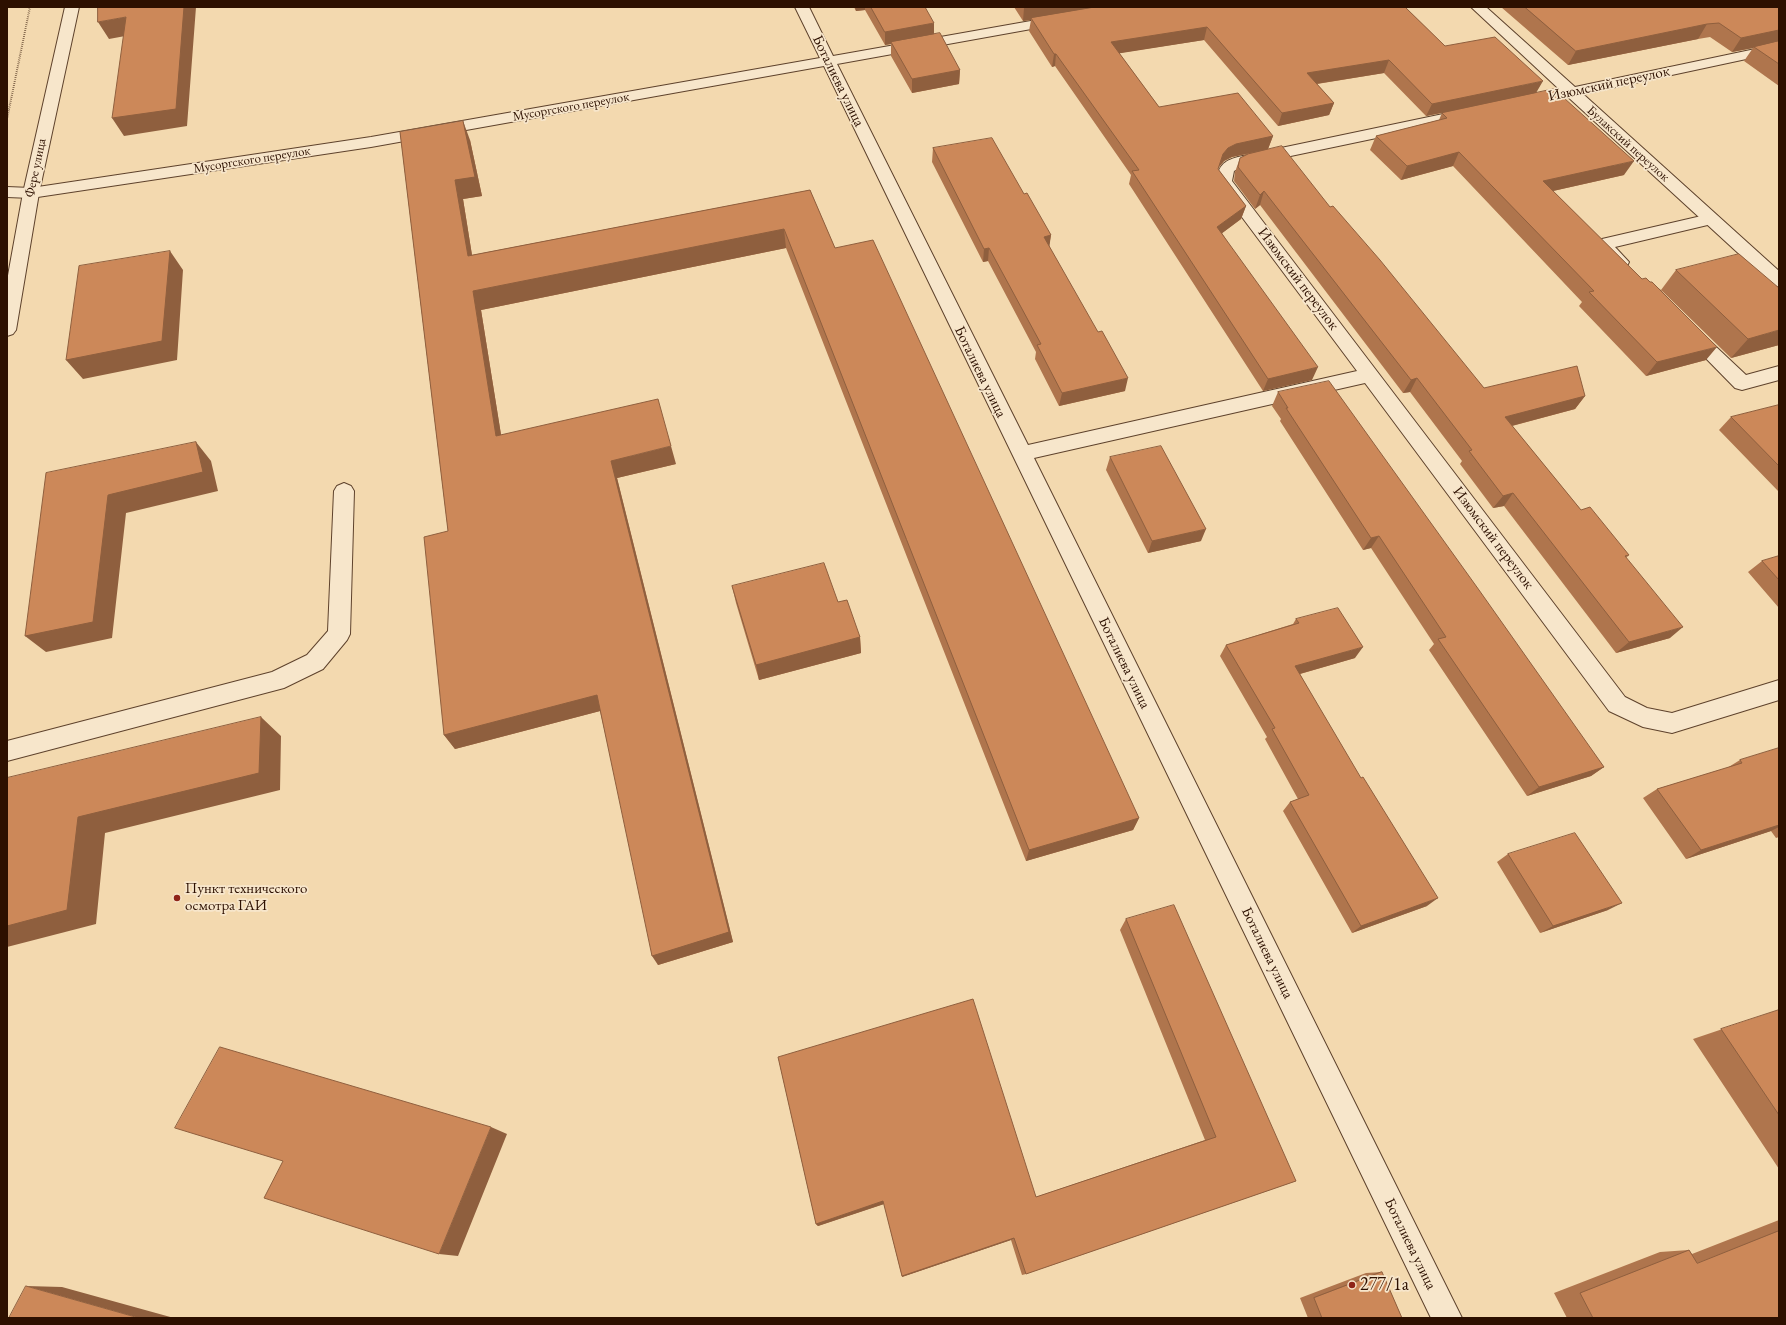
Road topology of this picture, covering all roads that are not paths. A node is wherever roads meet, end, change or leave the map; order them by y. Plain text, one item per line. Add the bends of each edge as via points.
1 (72, 7) edge
2 (802, 7) edge
3 (1478, 7) edge
4 (1071, 18) edge
5 (1779, 48) edge
6 (828, 62) junction
7 (1571, 92) junction
8 (1517, 104) edge
9 (1486, 110) edge
10 (7, 192) edge
11 (30, 193) junction
12 (1710, 219) junction
13 (1630, 272) edge
14 (12, 276) edge
15 (1779, 281) edge
16 (1681, 322) edge
17 (7, 330) edge
18 (1779, 373) edge
19 (1370, 375) junction
20 (1021, 454) junction
21 (344, 491) dead end
22 (1779, 690) edge
23 (7, 751) edge
24 (1447, 1318) edge

1 - 11 street, Фере улица
2 - 6 street, Боталиева улица
3 - 7 street, Булакский переулок
4 - 6 street, Мусоргского переулок
5 - 7 street, Изюмский переулок
6 - 11 street, Мусоргского переулок via 371,142
6 - 20 street, Боталиева улица
7 - 8 street, Изюмский переулок
7 - 12 street, Булакский переулок
9 - 19 street, Изюмский переулок via 1238,162 1226,169 1224,181
10 - 11 street, Мусоргского переулок
11 - 14 street, Фере улица
12 - 13 street via 1602,244
12 - 15 street, Булакский переулок
14 - 17 street, Фере улица
16 - 18 street via 1742,383
19 - 20 street
19 - 22 street, Изюмский переулок via 1617,704 1643,717 1672,723
20 - 24 street, Боталиева улица
21 - 23 street via 339,634 315,662 276,681

